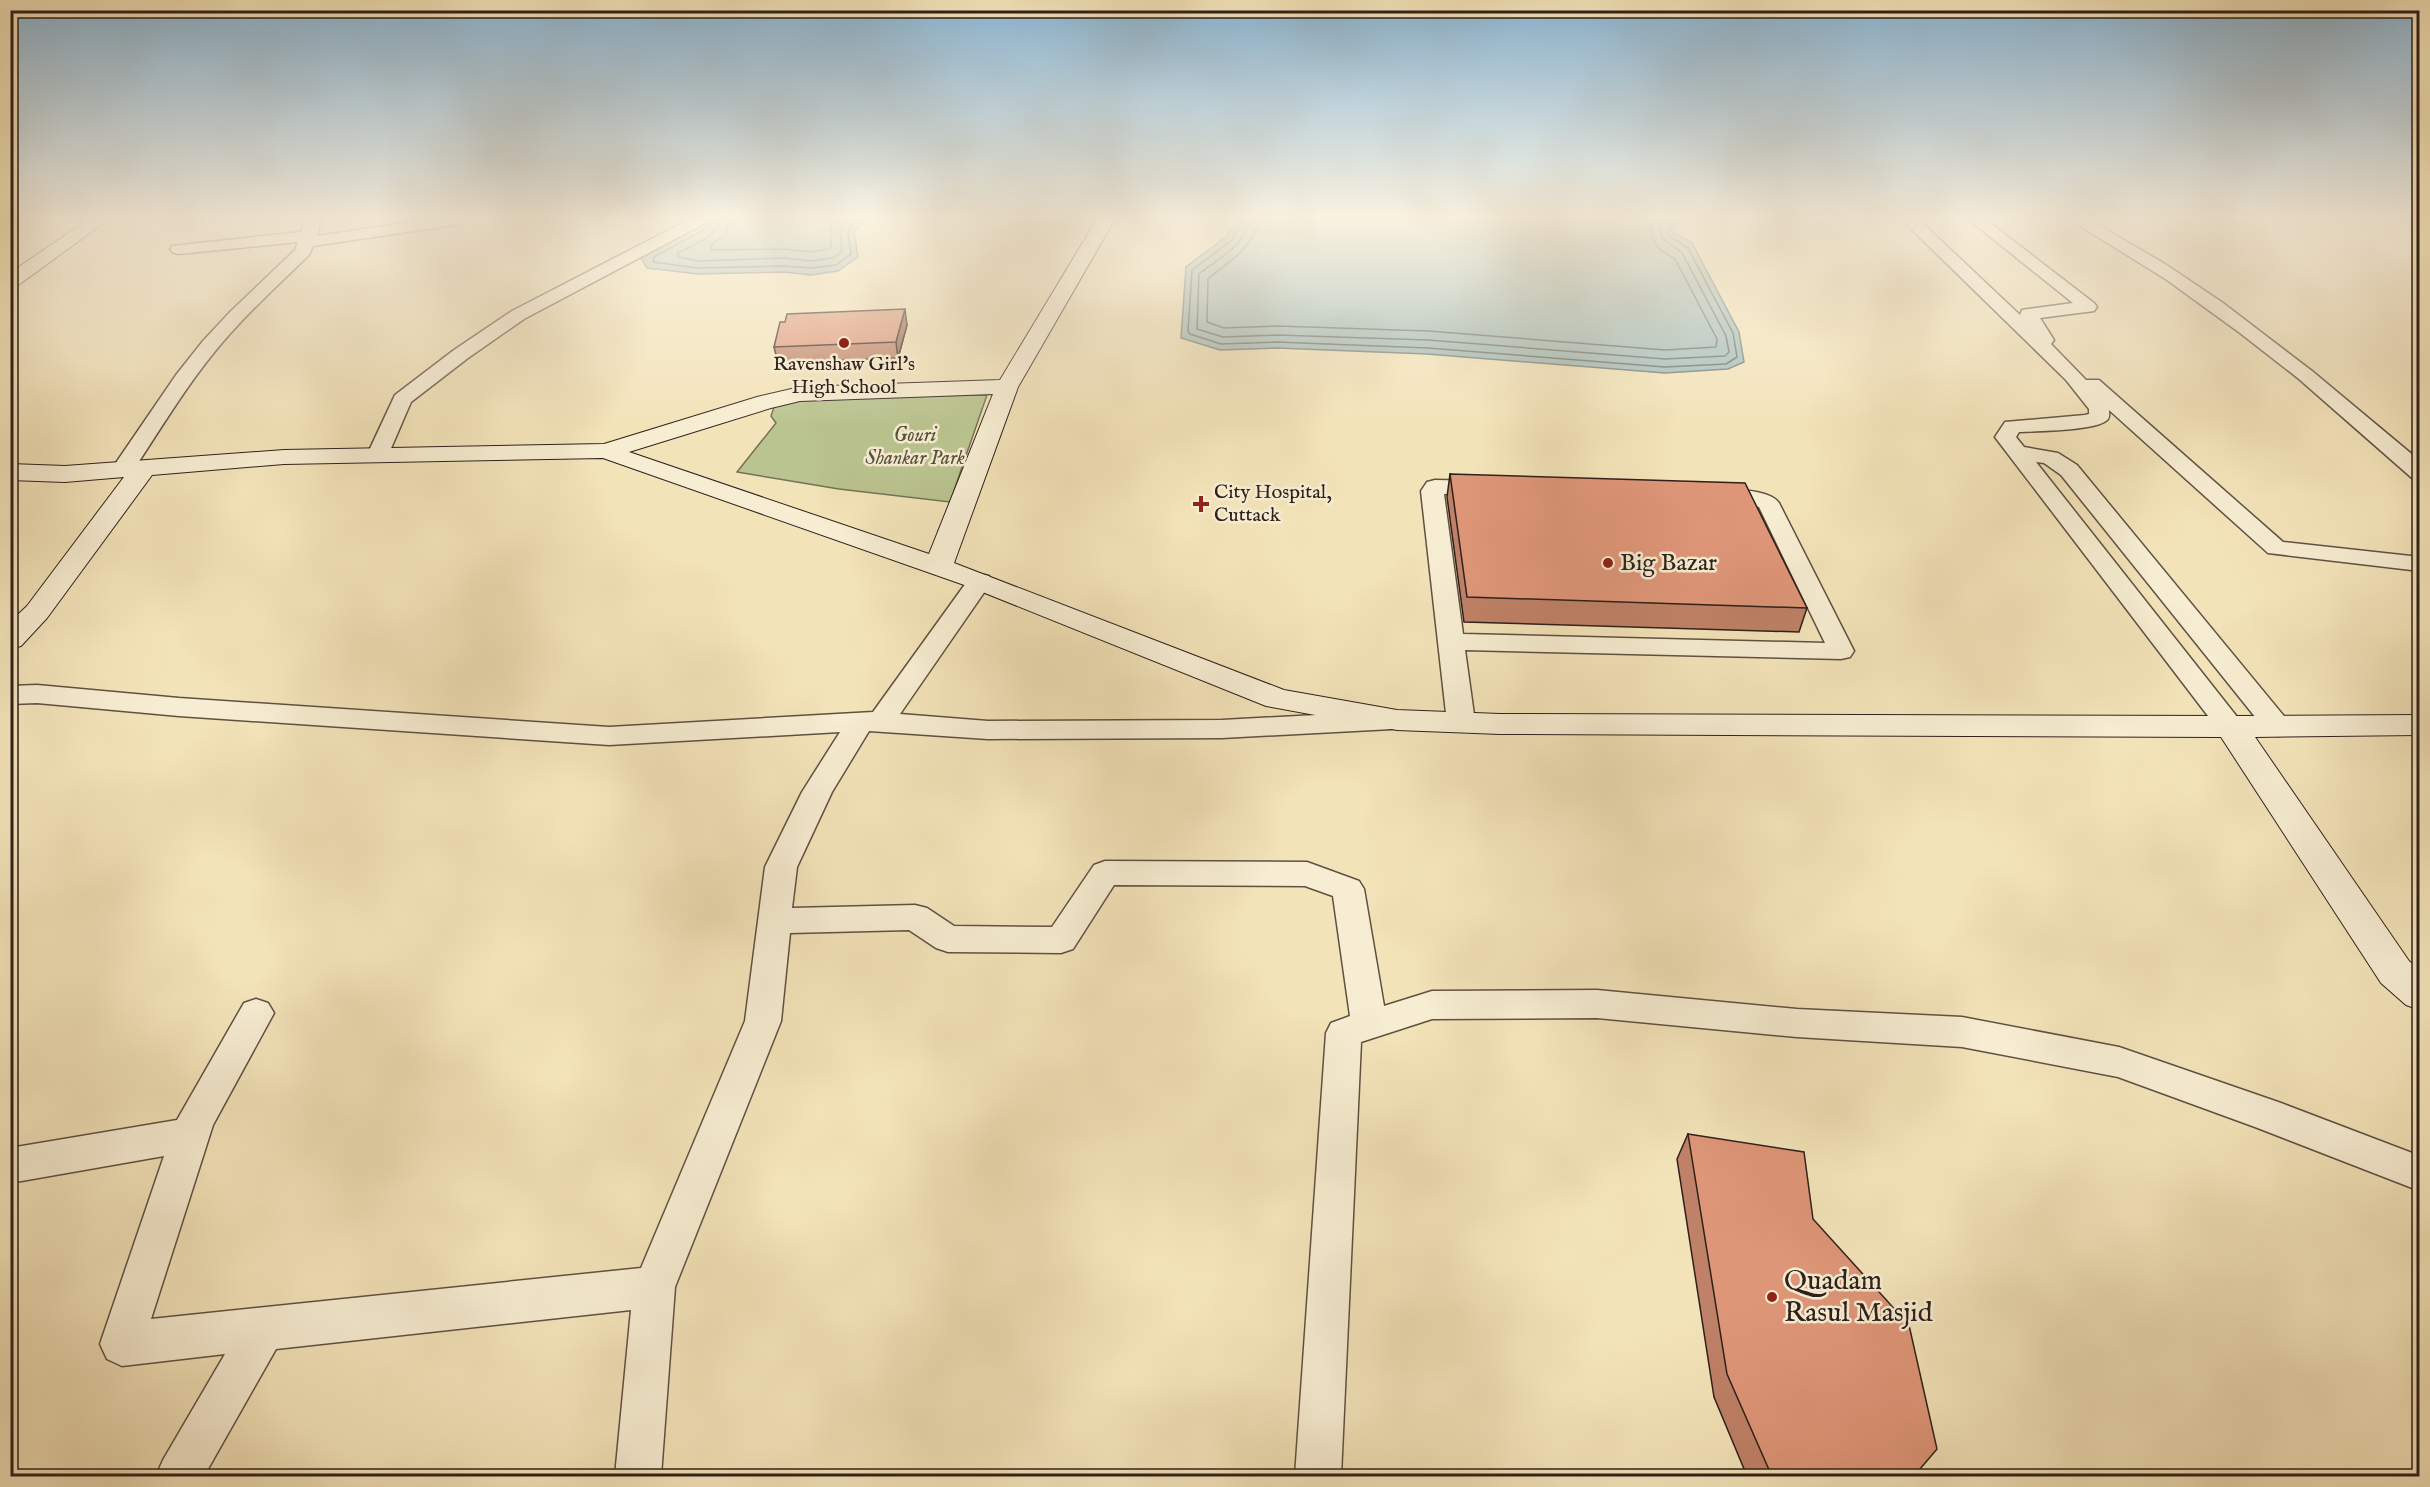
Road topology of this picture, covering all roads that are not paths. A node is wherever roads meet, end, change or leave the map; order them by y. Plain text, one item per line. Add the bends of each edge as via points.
1 (266, 288) edge
2 (569, 288) edge
3 (1065, 288) edge
4 (1981, 288) edge
5 (2065, 288) edge
6 (2190, 288) edge
7 (1007, 387) junction
8 (606, 451) junction
9 (2017, 452) junction
10 (378, 455) junction
11 (133, 469) junction
12 (10, 472) edge
13 (2420, 473) edge
14 (1505, 489) edge
15 (1695, 496) edge
16 (2420, 564) edge
17 (938, 567) junction
18 (980, 581) junction
19 (10, 640) edge
20 (1450, 642) junction
21 (10, 695) edge
22 (1397, 720) junction
23 (871, 722) junction
24 (1461, 722) junction
25 (2420, 725) edge
26 (2231, 727) junction
27 (2278, 727) junction
28 (774, 921) junction
29 (2420, 994) edge
30 (256, 1013) dead end
31 (1369, 1025) junction
32 (190, 1135) junction
33 (10, 1166) edge
34 (2420, 1174) edge
35 (654, 1287) junction
36 (264, 1329) junction
37 (179, 1476) edge
38 (638, 1476) edge
39 (1318, 1476) edge

1 - 11 street via 236,316 183,379
2 - 10 street via 518,315 402,399
3 - 7 main road
4 - 9 street via 2073,376 2099,408 2099,417 2087,422 2012,426 2005,437
5 - 16 street via 2088,306 2028,314 2048,344 2276,548
6 - 13 street via 2287,360
7 - 8 main road via 800,394
7 - 17 main road
8 - 10 main road
8 - 17 main road
9 - 26 street
9 - 27 street via 2050,458 2069,470
10 - 11 main road
11 - 12 main road via 65,474
11 - 19 main road via 38,612
14 - 20 street via 1435,486 1432,491
15 - 20 street via 1754,498 1768,503 1841,651
17 - 18 main road
18 - 22 main road via 1277,699
18 - 23 street
20 - 24 street
21 - 23 street via 609,736
22 - 23 street via 1222,729 999,730
22 - 24 main road
23 - 28 street via 817,792 781,867
24 - 26 main road
25 - 27 main road
26 - 27 main road
26 - 29 main road via 2395,972
28 - 31 street via 915,917 948,939 1061,940 1105,873 1307,874 1348,889
28 - 35 street via 763,1021
30 - 32 street
31 - 34 street via 1432,1005 1597,1004 1797,1023 1962,1032 2119,1062 2268,1114
31 - 39 street via 1344,1033
32 - 33 street
32 - 36 street via 122,1344
35 - 36 street
35 - 38 street
36 - 37 street

